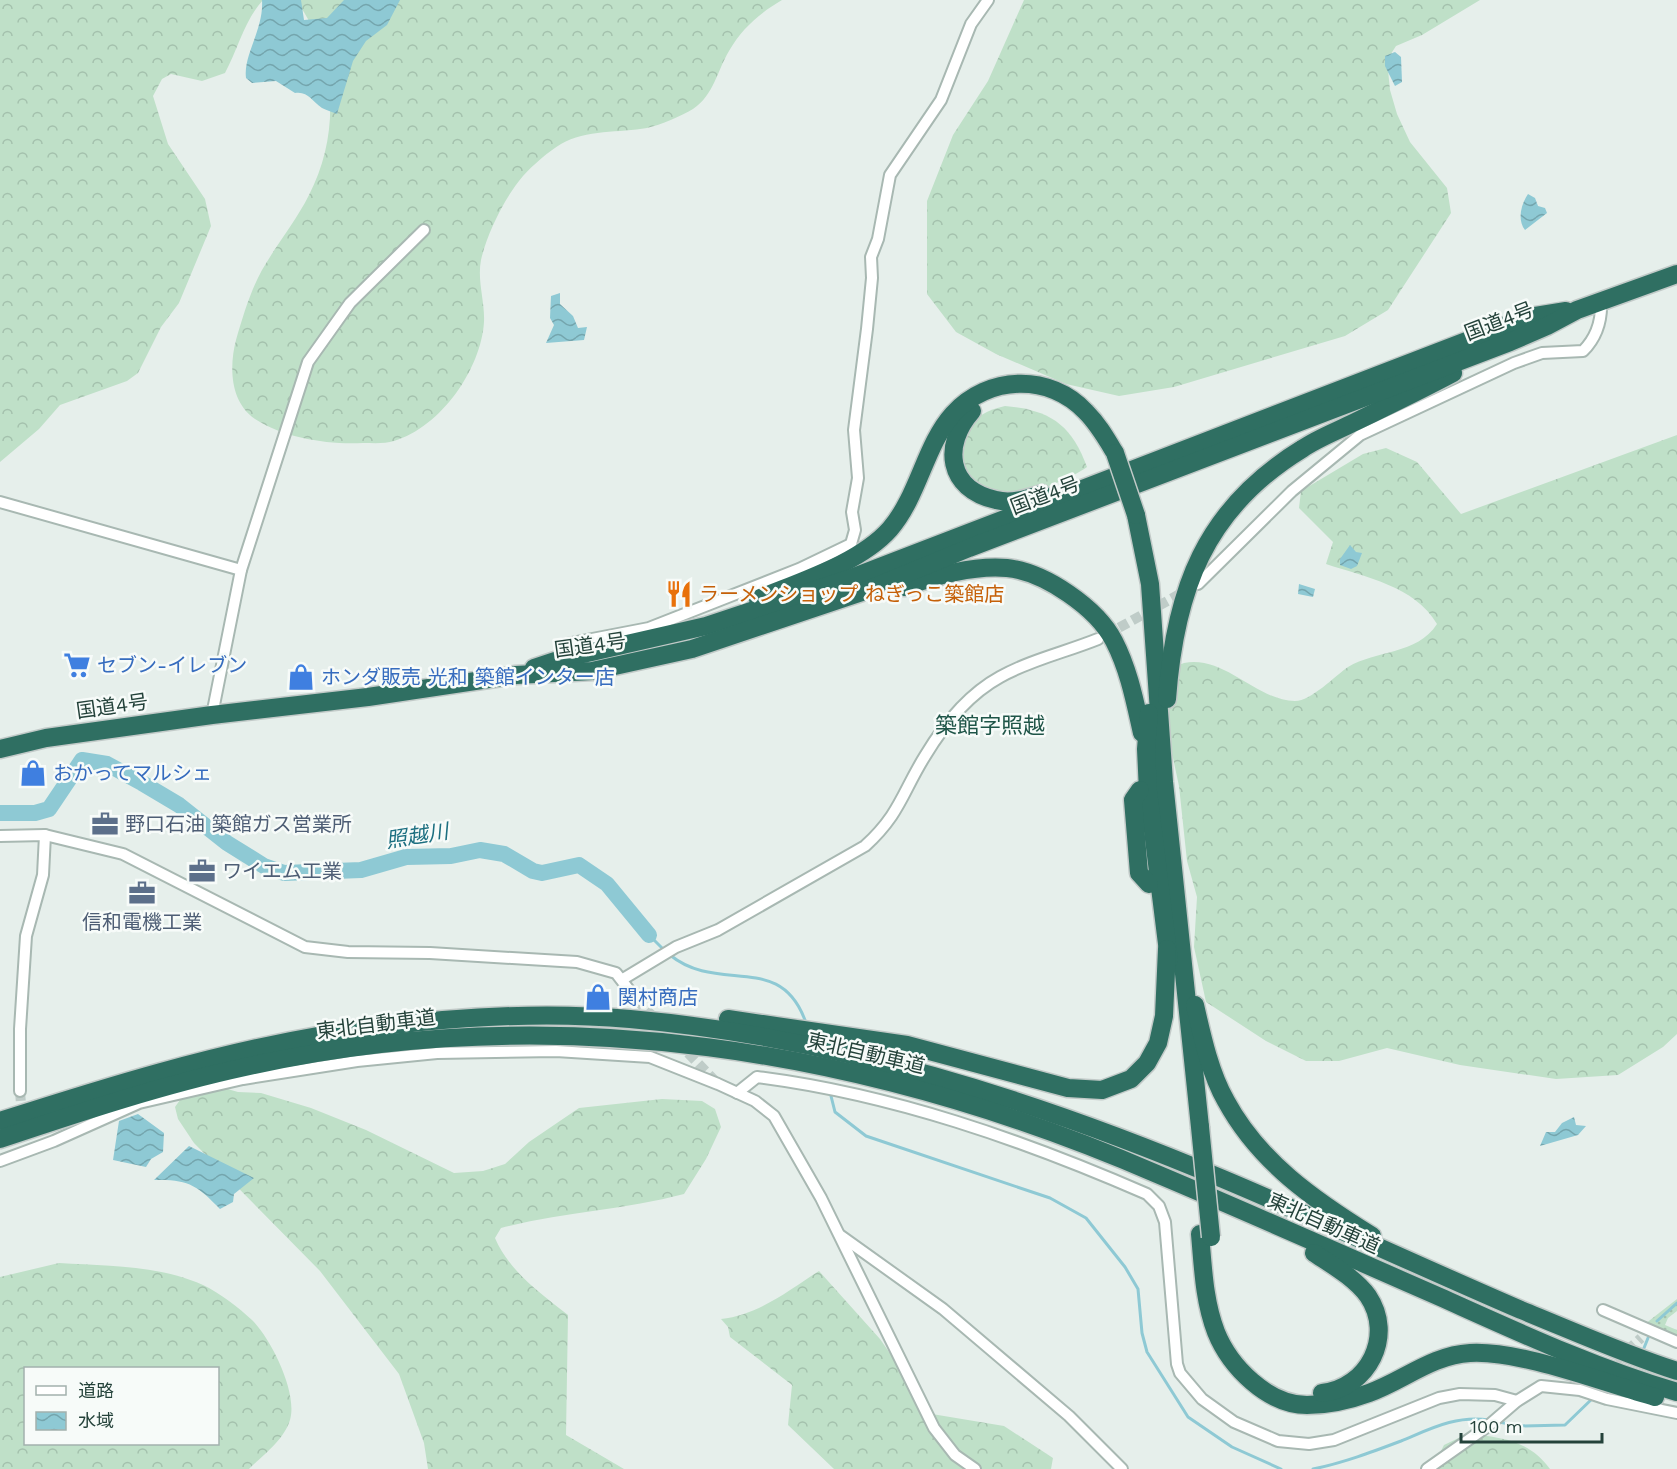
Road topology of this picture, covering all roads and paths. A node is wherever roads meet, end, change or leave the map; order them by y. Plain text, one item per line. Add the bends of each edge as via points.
1 (988, 0) edge
2 (424, 231) dead end
3 (1677, 274) edge
4 (1601, 301) junction
5 (1577, 310) junction
6 (1510, 342) junction
7 (1109, 455) junction
8 (1096, 485) junction
9 (0, 502) edge
10 (241, 570) junction
11 (1198, 584) tunnel mouth
12 (706, 626) junction
13 (1098, 639) tunnel mouth
14 (561, 645) dead end
15 (635, 645) junction
16 (692, 649) junction
17 (212, 715) junction
18 (0, 749) edge
19 (1151, 765) junction
20 (0, 836) edge
21 (45, 836) junction
22 (1160, 902) junction
23 (1175, 945) junction
24 (623, 979) junction
25 (636, 999) tunnel mouth
26 (824, 1040) junction
27 (20, 1091) tunnel mouth
28 (737, 1093) junction
29 (0, 1121) edge
30 (24, 1137) dead end
31 (0, 1139) edge
32 (20, 1152) junction
33 (0, 1161) edge
34 (1274, 1226) junction
35 (840, 1236) junction
36 (1206, 1236) junction
37 (1479, 1292) junction
38 (1602, 1310) dead end
39 (1677, 1342) edge
40 (1677, 1371) edge
41 (1677, 1392) edge
42 (1517, 1401) junction
43 (1677, 1402) edge
44 (1677, 1413) edge
45 (975, 1469) edge
46 (1122, 1469) edge
47 (1427, 1469) edge

1 - 15 street via 971,24 940,100 890,175 871,257 867,329 854,430 858,478 851,544 695,612
2 - 10 street via 350,303 308,363
3 - 4 highway, 国道4号
4 - 5 highway, 国道4号
4 - 11 street via 1601,317 1592,341 1583,351 1542,353 1514,363 1360,435 1292,491
5 - 6 highway, 国道4号
5 - 8 highway, 国道4号 via 1529,317
6 - 16 highway, 国道4号 via 862,592
6 - 19 highway via 1303,448 1261,479 1232,509 1197,561 1178,614
7 - 8 highway via 1069,411 1042,397 1022,393 988,401 972,411 956,435 952,451 956,470 967,486 998,501 1022,500 1072,485
7 - 12 highway via 1085,411 1068,397 1033,383 993,387 971,398 953,415 937,440 918,485 889,530 861,553
7 - 19 highway, bridge via 1150,584
8 - 12 highway, 国道4号 via 854,577
9 - 10 street
10 - 17 street
12 - 15 highway, 国道4号
13 - 24 street via 999,677 978,692 940,734 924,756 898,810 865,846
14 - 15 street
15 - 16 highway, 国道4号
15 - 17 highway, 国道4号 via 561,659 516,675
16 - 19 highway via 744,640 932,577 1009,568 1074,596 1113,639 1127,669
17 - 18 highway, 国道4号 via 46,738
19 - 22 highway
19 - 22 highway via 1149,884
19 - 23 highway via 1174,869
20 - 21 street
21 - 24 street via 123,854 305,947 577,962 607,969
21 - 27 street via 43,875 26,936
22 - 23 highway
23 - 26 highway via 1158,1043 1147,1063 1131,1079 1102,1090 1068,1088 908,1045
23 - 36 highway
23 - 37 highway via 1225,1099 1266,1157 1329,1209
24 - 25 street
26 - 29 highway, 東北自動車道 via 714,1017 626,1014 429,1022 312,1037 184,1065
26 - 37 highway, 東北自動車道 via 1090,1127 1223,1179
28 - 32 street via 650,1057 556,1051 437,1053 243,1079 139,1103
28 - 35 street via 774,1116
28 - 42 street via 757,1077 841,1090 1018,1142 1148,1194 1165,1221 1175,1356 1180,1373 1202,1399 1250,1430 1291,1444 1321,1443 1439,1398 1475,1393
30 - 32 street
31 - 34 highway, 東北自動車道 via 123,1098 249,1066 430,1040 589,1036 682,1043 832,1067 1007,1114 1156,1173
32 - 33 street
34 - 36 highway via 1348,1277 1368,1295 1375,1310 1379,1327 1374,1357 1365,1371 1344,1388 1316,1394 1291,1391 1267,1381 1245,1362 1223,1320
34 - 41 highway, 東北自動車道 via 1538,1341
35 - 45 street via 934,1428 955,1455
35 - 46 street via 943,1310 1069,1416
36 - 43 highway via 1206,1291 1217,1334 1233,1363 1256,1385 1277,1397 1305,1405 1337,1402 1371,1393 1435,1361 1469,1353 1505,1356
37 - 40 highway, 東北自動車道
38 - 39 street via 1642,1334
42 - 44 street via 1541,1386 1587,1389 1602,1397
42 - 47 street

